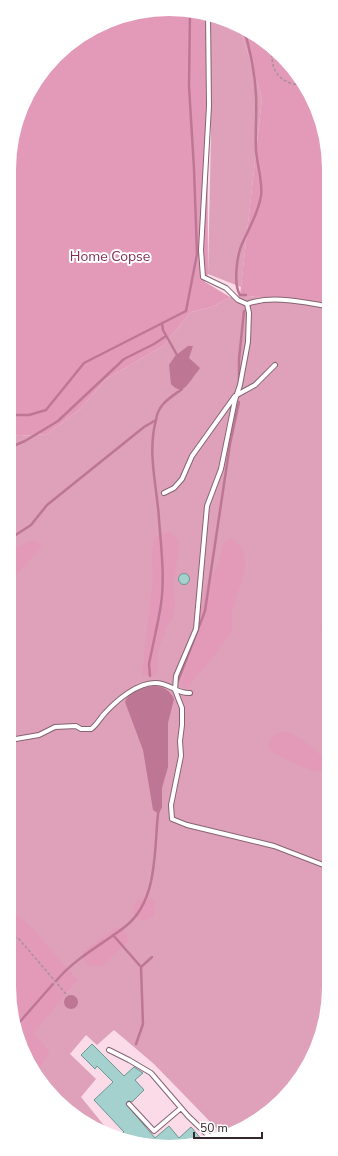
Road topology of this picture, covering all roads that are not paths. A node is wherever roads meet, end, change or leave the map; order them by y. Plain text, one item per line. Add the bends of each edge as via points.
1 (208, 21) edge
2 (247, 304) junction
3 (322, 305) edge
4 (275, 365) dead end
5 (237, 394) junction
6 (164, 493) dead end
7 (175, 689) junction
8 (190, 693) dead end
9 (16, 739) edge
10 (322, 864) edge
11 (109, 1050) dead end
12 (129, 1104) dead end
13 (181, 1108) junction
14 (208, 1135) edge

1 - 2 lane via 209,106 201,250 203,277 226,288 238,300
2 - 3 lane via 258,300 270,300
2 - 5 lane via 248,342
4 - 5 lane via 256,385
5 - 6 lane via 196,450 182,479 174,488
5 - 7 lane via 221,469 207,506 196,629 176,676
7 - 8 lane via 180,693
7 - 9 lane via 163,683 137,687 106,712 91,729 76,726 55,727 39,735
7 - 10 lane via 182,708 182,725 181,756 173,789 172,819 274,846
11 - 13 lane via 151,1073
12 - 13 lane via 154,1131
13 - 14 lane

